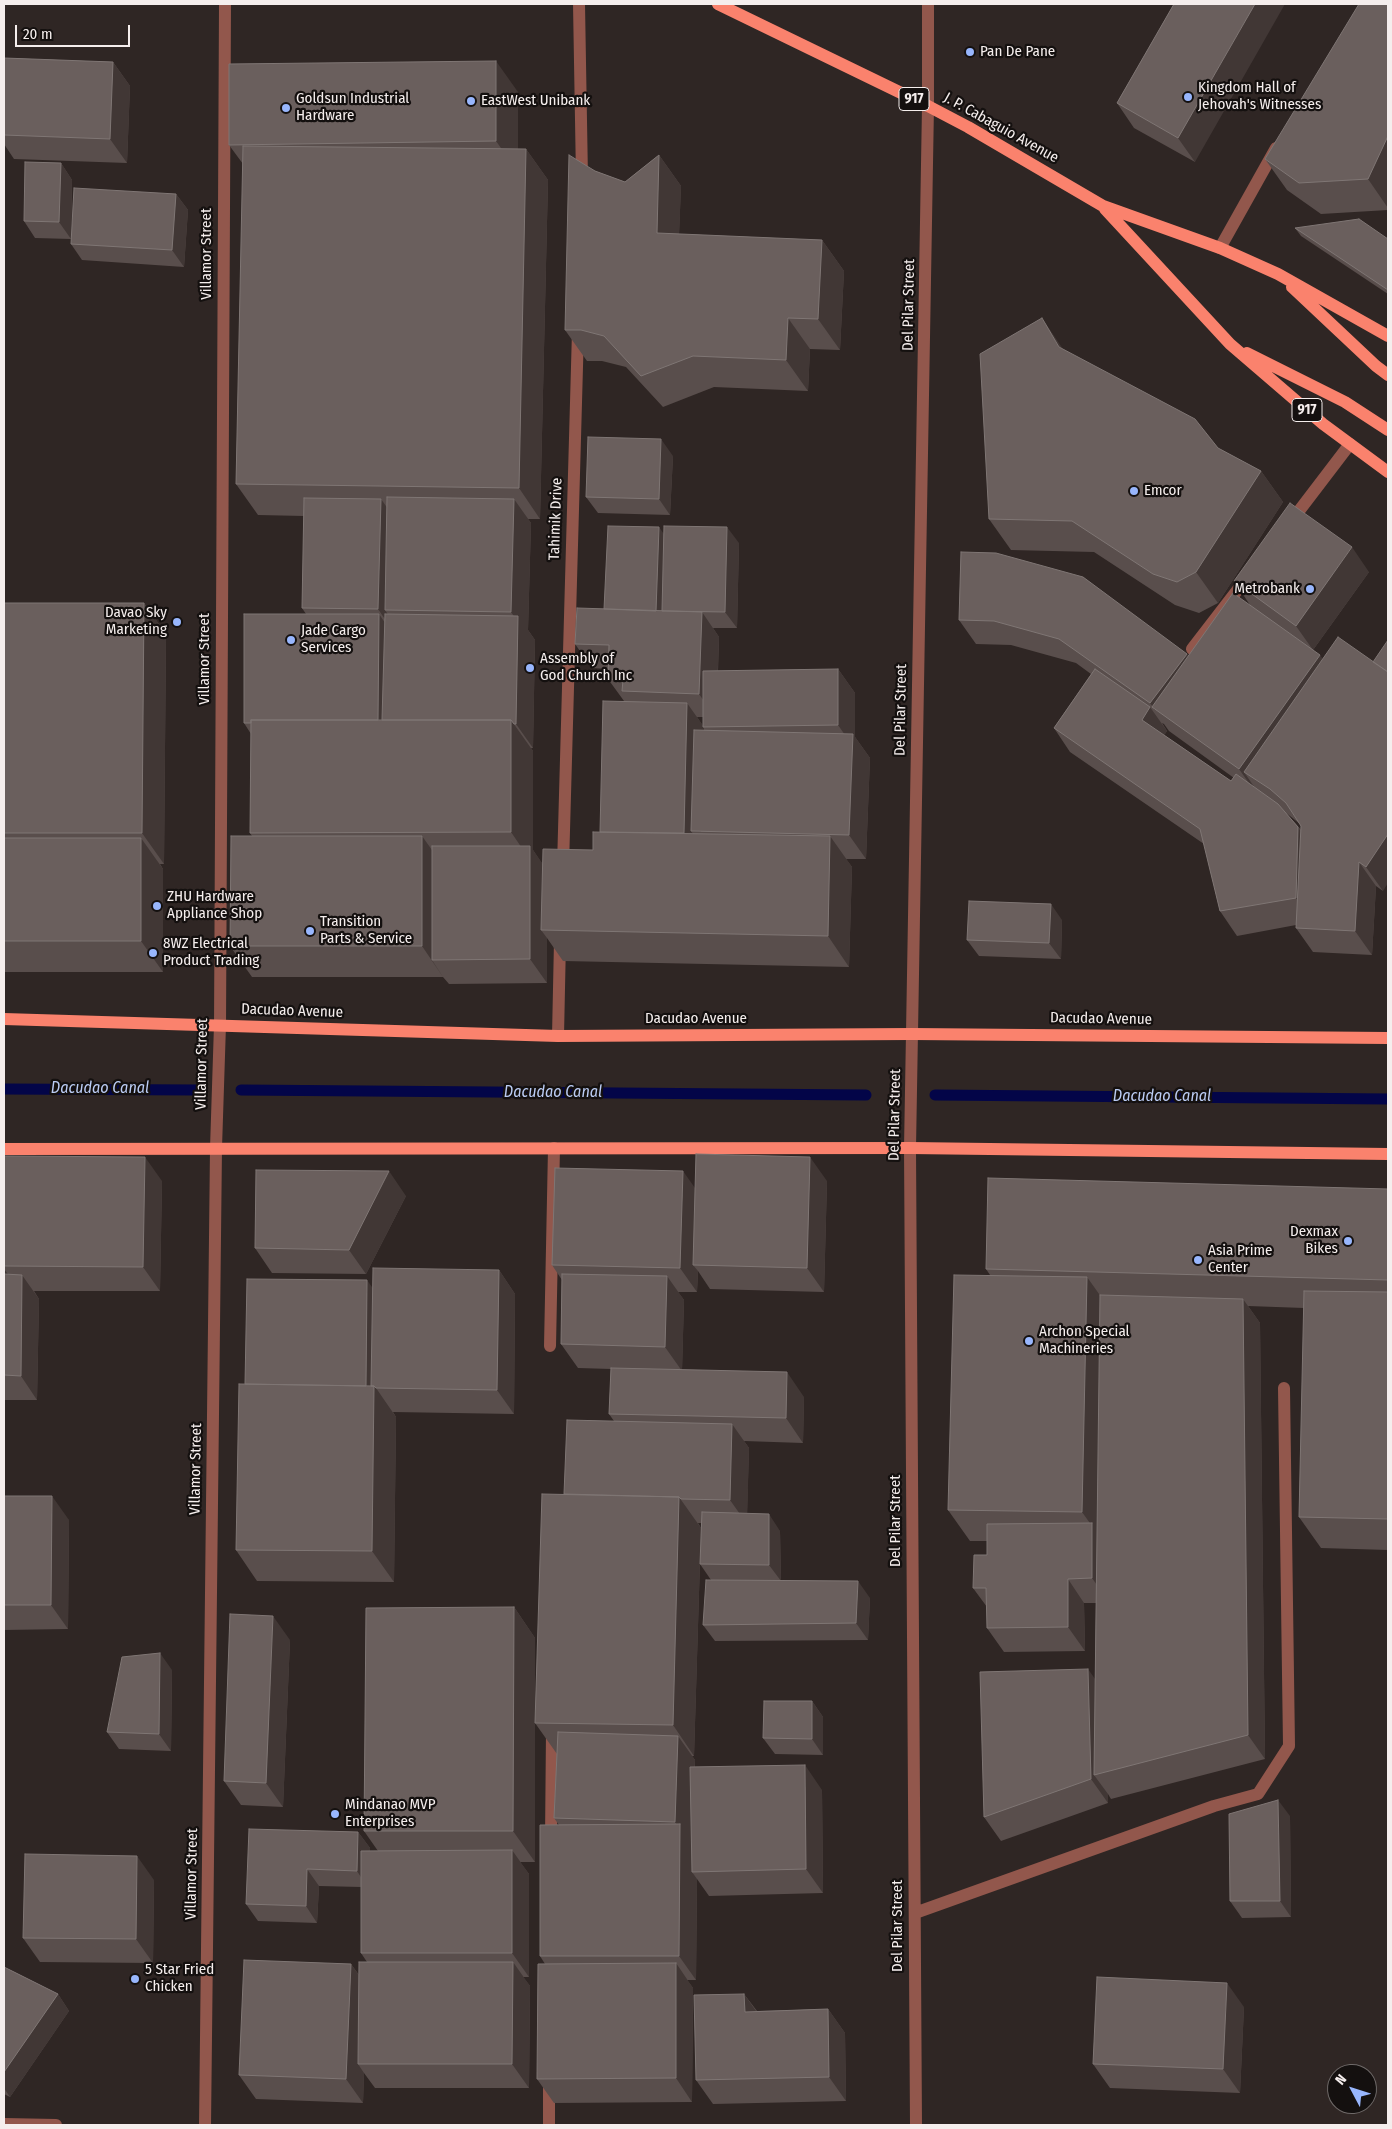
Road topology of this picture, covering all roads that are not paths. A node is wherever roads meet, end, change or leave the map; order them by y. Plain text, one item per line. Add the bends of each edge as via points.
1 (225, 4) edge
2 (578, 4) edge
3 (718, 4) edge
4 (928, 4) edge
5 (928, 106) junction
6 (1280, 141) edge
7 (582, 186) edge
8 (1103, 206) junction
9 (1220, 248) junction
10 (1278, 274) junction
11 (578, 315) edge
12 (1388, 336) edge
13 (1230, 344) junction
14 (1388, 375) edge
15 (1388, 430) edge
16 (1350, 444) junction
17 (1388, 472) edge
18 (1284, 530) edge
19 (1260, 562) edge
20 (1192, 648) edge
21 (562, 878) edge
22 (561, 927) edge
23 (4, 1019) edge
24 (220, 1025) junction
25 (912, 1034) junction
26 (558, 1036) junction
27 (1388, 1038) edge
28 (216, 1148) junction
29 (554, 1148) junction
30 (910, 1148) junction
31 (4, 1149) edge
32 (1388, 1154) edge
33 (550, 1346) dead end
34 (1284, 1388) dead end
35 (552, 1718) edge
36 (551, 1856) edge
37 (914, 1913) junction
38 (550, 2068) edge
39 (4, 2124) edge
40 (56, 2125) edge
41 (205, 2125) edge
42 (549, 2125) edge
43 (916, 2125) edge

1 - 24 street, Villamor Street
2 - 7 street
3 - 5 main road, J. P. Cabaguio Avenue / 917
4 - 5 street, Del Pilar Street
5 - 8 main road, J. P. Cabaguio Avenue / 917
5 - 25 street, Del Pilar Street
6 - 9 street
8 - 9 main road, J. P. Cabaguio Avenue / 917
8 - 13 main road, J. P. Cabaguio Avenue / 917
9 - 10 main road, J. P. Cabaguio Avenue / 917
10 - 12 main road, J. P. Cabaguio Avenue / 917
10 - 14 main road
11 - 21 street, Tahimik Drive
13 - 15 main road via 1344,402
13 - 16 main road, J. P. Cabaguio Avenue / 917
16 - 17 main road, J. P. Cabaguio Avenue / 917
16 - 18 street
19 - 20 street
22 - 26 street
23 - 24 main road, Dacudao Avenue
24 - 26 main road, Dacudao Avenue
24 - 28 street, Villamor Street
25 - 26 main road, Dacudao Avenue
25 - 27 main road, Dacudao Avenue
25 - 30 street, Del Pilar Street
28 - 29 main road
28 - 31 main road
28 - 41 street, Villamor Street
29 - 30 main road
29 - 33 street
30 - 32 main road
30 - 37 street, Del Pilar Street
34 - 37 street via 1289,1746 1258,1794 1214,1806
35 - 36 street
37 - 43 street, Del Pilar Street
38 - 42 street
39 - 40 street

